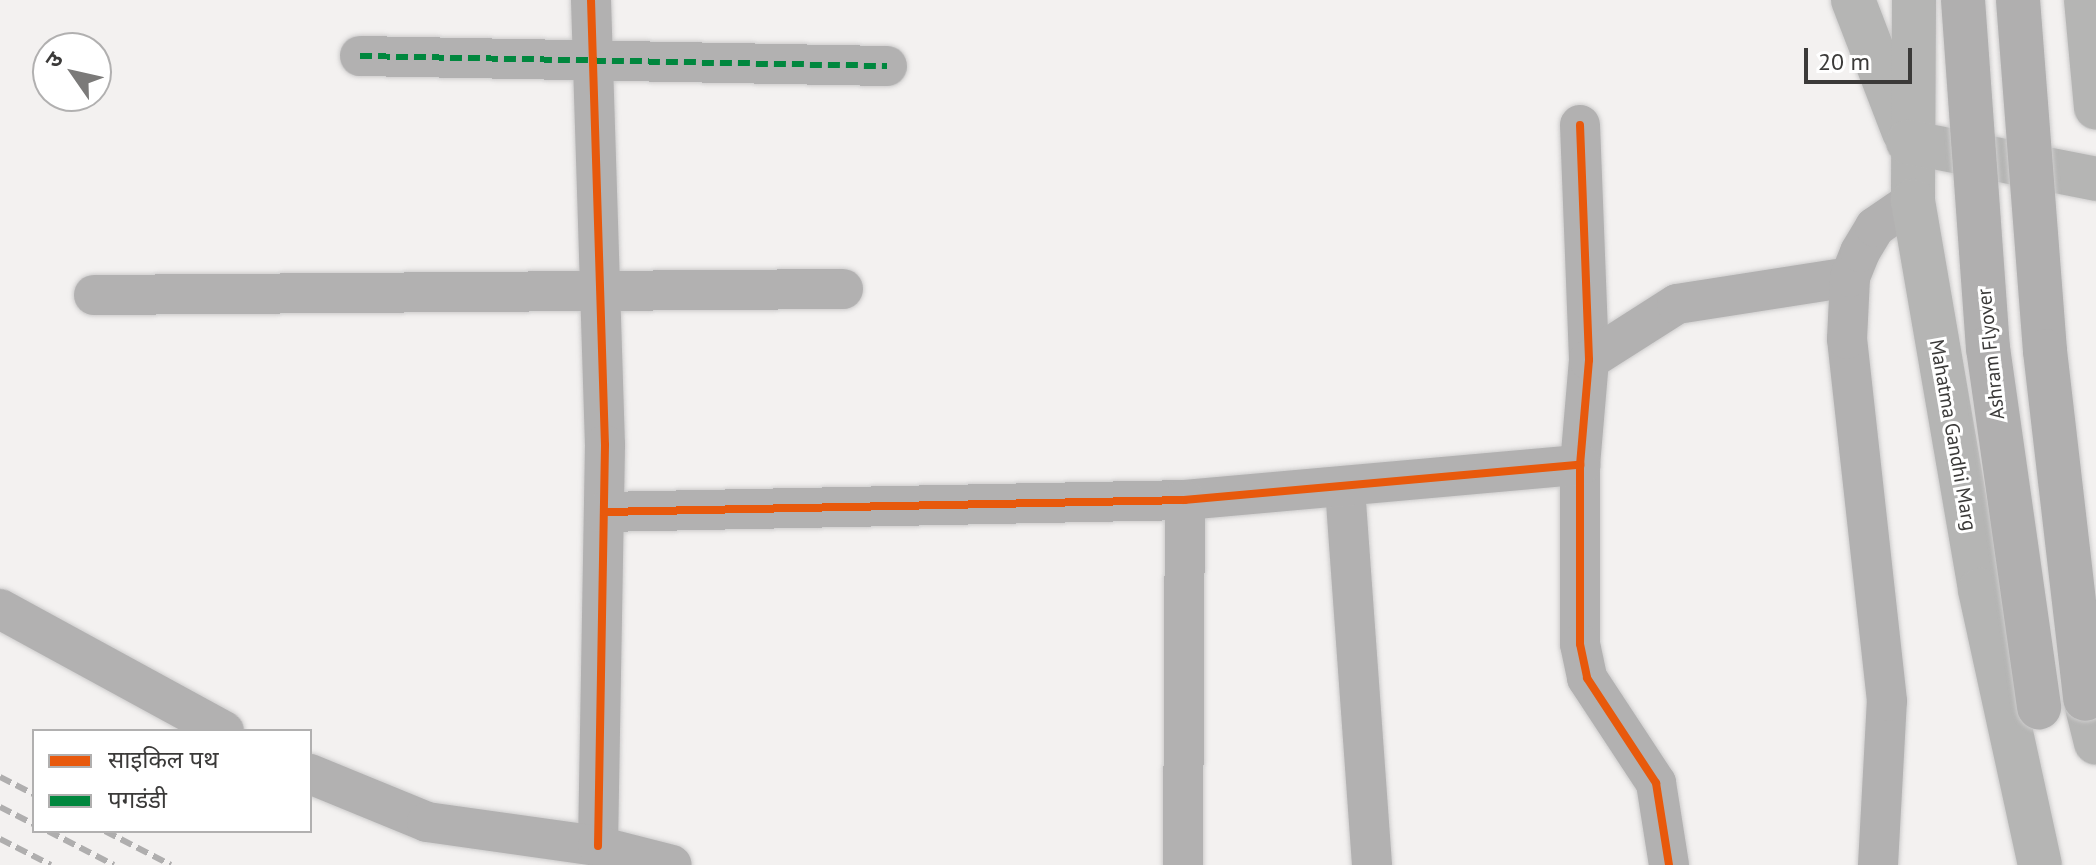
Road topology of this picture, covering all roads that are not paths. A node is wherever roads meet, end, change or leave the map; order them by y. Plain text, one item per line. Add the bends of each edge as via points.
1 (591, 0) edge
2 (1853, 0) edge
3 (1914, 0) edge
4 (1963, 0) edge
5 (2018, 0) edge
6 (2086, 0) edge
7 (360, 56) dead end
8 (593, 66) junction
9 (887, 66) dead end
10 (2096, 108) edge
11 (1580, 125) dead end
12 (1908, 142) junction
13 (2096, 179) edge
14 (1913, 201) junction
15 (1850, 277) junction
16 (843, 289) dead end
17 (597, 290) junction
18 (94, 295) dead end
19 (1589, 360) junction
20 (1580, 465) junction
21 (1345, 488) junction
22 (1185, 500) junction
23 (604, 512) junction
24 (0, 609) edge
25 (2085, 699) joint
26 (2039, 707) joint
27 (220, 729) edge
28 (2096, 743) edge
29 (312, 775) edge
30 (598, 846) junction
31 (672, 865) edge
32 (1183, 865) edge
33 (1372, 865) edge
34 (1669, 865) edge
35 (1878, 865) edge
36 (2040, 865) edge
37 (2063, 865) edge

1 - 8 street
2 - 12 main road
3 - 12 main road, Mahatma Gandhi Marg
4 - 26 highway, Ashram Flyover, bridge via 1988,348
5 - 25 highway, bridge via 2045,351
6 - 10 main road
7 - 8 street
8 - 9 street
8 - 17 street
11 - 19 street
12 - 13 main road
12 - 14 main road, Mahatma Gandhi Marg
14 - 15 street via 1875,227
14 - 36 main road, Mahatma Gandhi Marg via 1980,590
15 - 19 street via 1677,304
15 - 35 street via 1847,339 1887,701
16 - 17 street
17 - 18 street
17 - 23 street
19 - 20 street
20 - 21 street
20 - 34 street via 1580,644 1587,678 1656,783
21 - 22 street
21 - 33 street
22 - 23 street
22 - 32 street
23 - 30 street
24 - 27 street
25 - 28 main road
26 - 37 main road
29 - 30 street via 427,822
30 - 31 street

